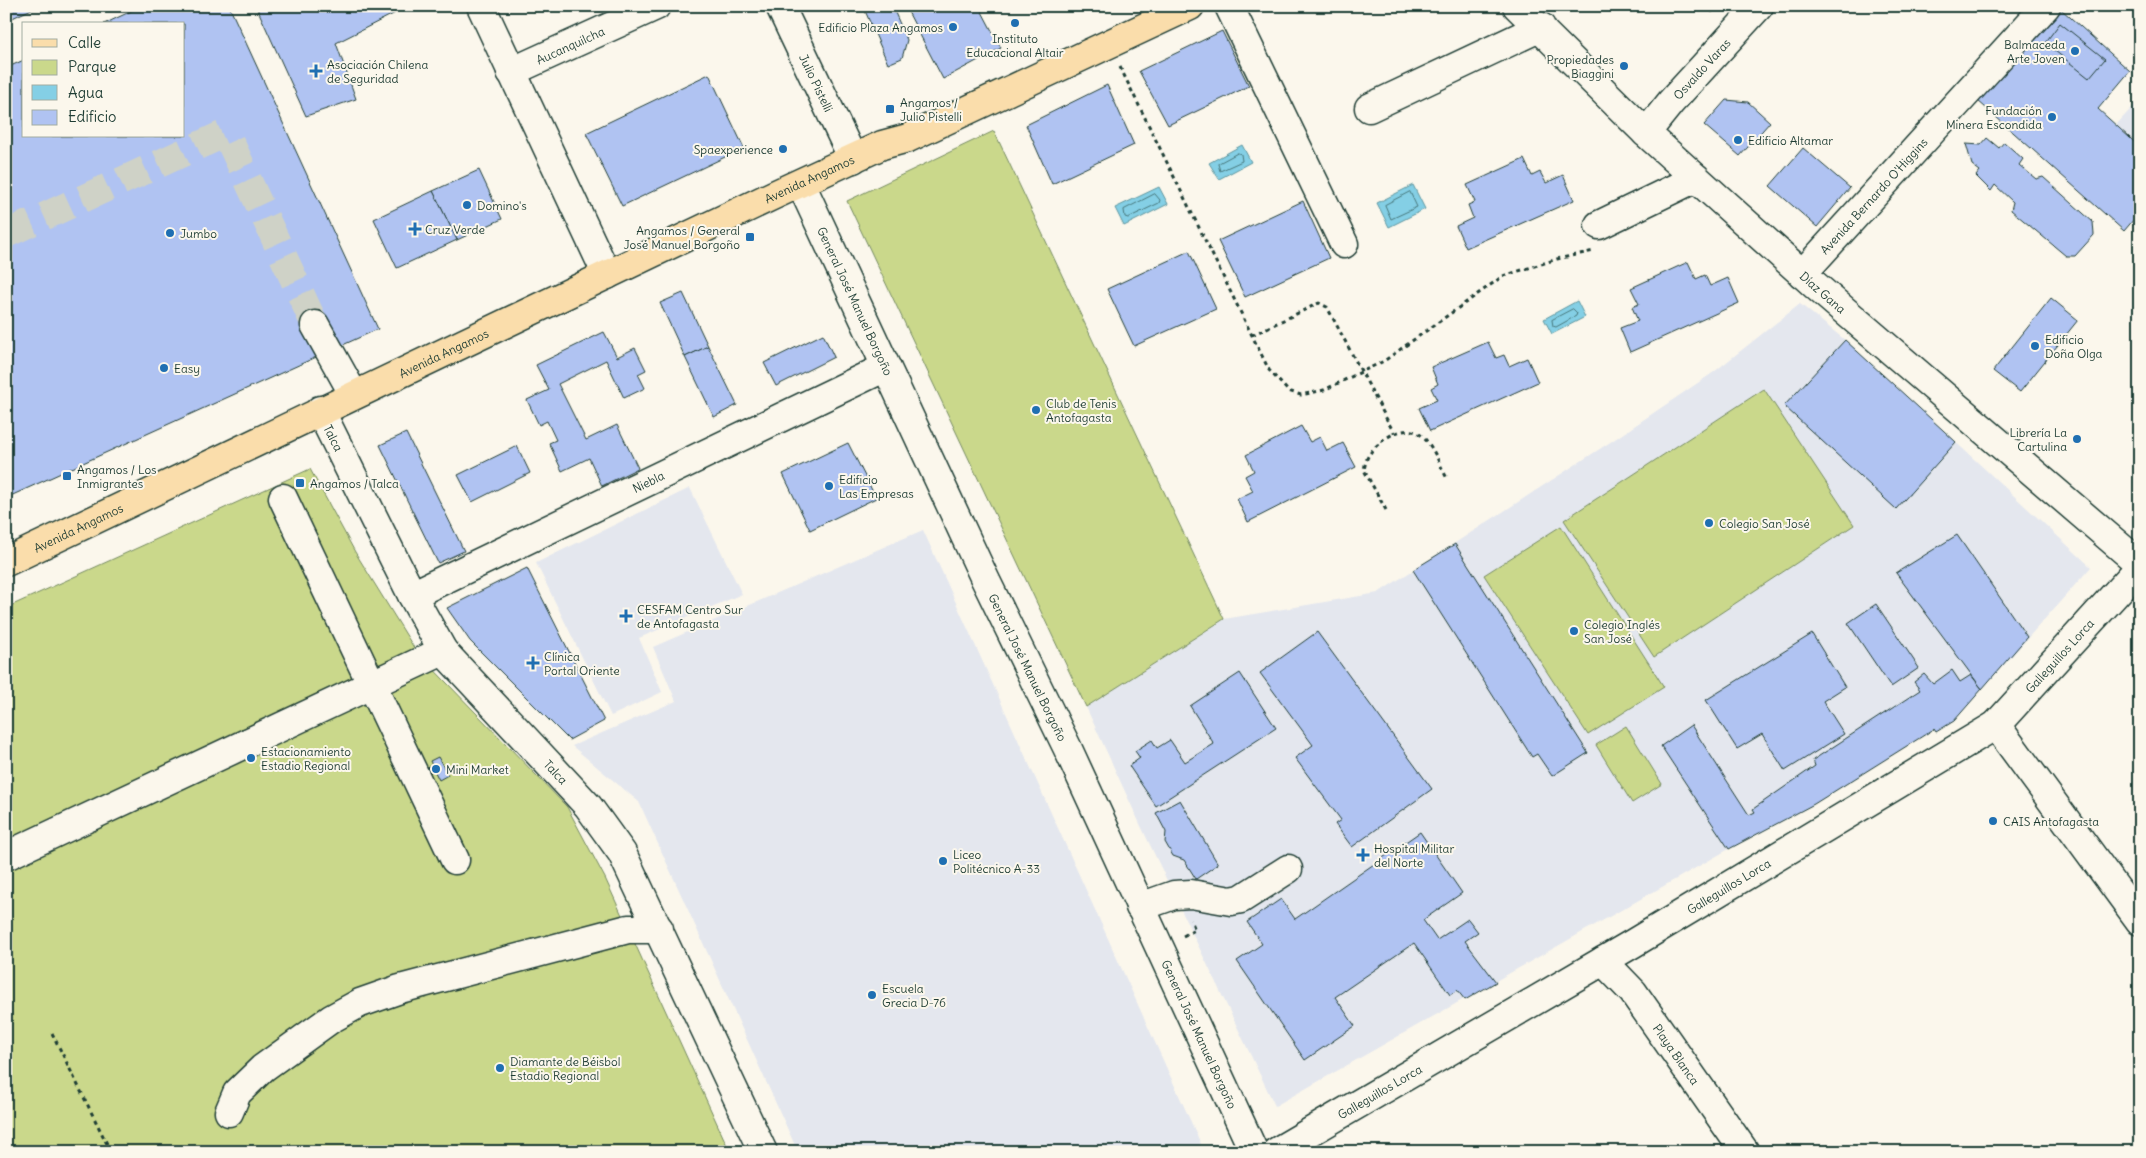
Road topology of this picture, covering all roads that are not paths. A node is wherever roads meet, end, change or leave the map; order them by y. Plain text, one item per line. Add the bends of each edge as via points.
1 (481, 6) edge
2 (656, 6) edge
3 (780, 6) edge
4 (1148, 6) edge
5 (1190, 6) edge
6 (1229, 6) edge
7 (1247, 6) edge
8 (1518, 6) edge
9 (1759, 6) edge
10 (2046, 6) edge
11 (1540, 27) junction
12 (1268, 50) dead end
13 (511, 72) junction
14 (1369, 108) dead end
15 (1646, 132) junction
16 (882, 145) junction
17 (852, 159) junction
18 (1696, 178) junction
19 (800, 184) junction
20 (1599, 225) dead end
21 (1344, 244) dead end
22 (1802, 274) junction
23 (607, 275) junction
24 (315, 325) tunnel mouth
25 (886, 367) junction
26 (354, 395) junction
27 (320, 410) junction
28 (283, 498) dead end
29 (6, 562) edge
30 (2140, 566) edge
31 (412, 595) junction
32 (444, 651) junction
33 (372, 684) junction
34 (1996, 725) junction
35 (6, 856) edge
36 (455, 860) dead end
37 (1288, 869) dead end
38 (1140, 907) junction
39 (2140, 921) edge
40 (659, 929) junction
41 (1603, 961) junction
42 (230, 1112) dead end
43 (1743, 1151) edge
44 (763, 1152) edge
45 (1254, 1152) edge
46 (1276, 1152) edge

1 - 13 street
2 - 13 street, Aucanquilcha
3 - 17 street, Julio Pistelli
4 - 16 main road, Avenida Angamos via 899,124
5 - 16 main road, Avenida Angamos via 908,138
6 - 21 street
7 - 12 street
8 - 11 street, Díaz Gana
9 - 15 street, Osvaldo Varas
10 - 22 street, Avenida Bernardo O'Higgins
11 - 14 street
11 - 15 street, Díaz Gana
13 - 23 street
15 - 18 street, Díaz Gana
16 - 17 main road, Avenida Angamos
17 - 19 main road, Avenida Angamos
18 - 20 street
18 - 22 street, Díaz Gana
19 - 23 main road, Avenida Angamos
19 - 25 street, General José Manuel Borgoño
22 - 30 street, Díaz Gana
23 - 26 main road, Avenida Angamos
24 - 26 street
25 - 31 street, Niebla
25 - 38 street, General José Manuel Borgoño
26 - 27 main road, Avenida Angamos
27 - 29 main road, Avenida Angamos
27 - 31 street, Talca
28 - 33 street
30 - 34 street, Galleguillos Lorca
31 - 32 street, Talca
32 - 33 street
32 - 40 street, Talca via 588,806 622,852
33 - 35 street
33 - 36 street
34 - 39 street
34 - 41 street, Galleguillos Lorca
37 - 38 street via 1241,899 1231,901 1191,894 1174,895
38 - 45 street, General José Manuel Borgoño
40 - 42 street via 628,929 400,989 360,1003 331,1019 263,1068 237,1093
40 - 44 street, Talca
41 - 43 street, Playa Blanca via 1633,992
41 - 46 street, Galleguillos Lorca

